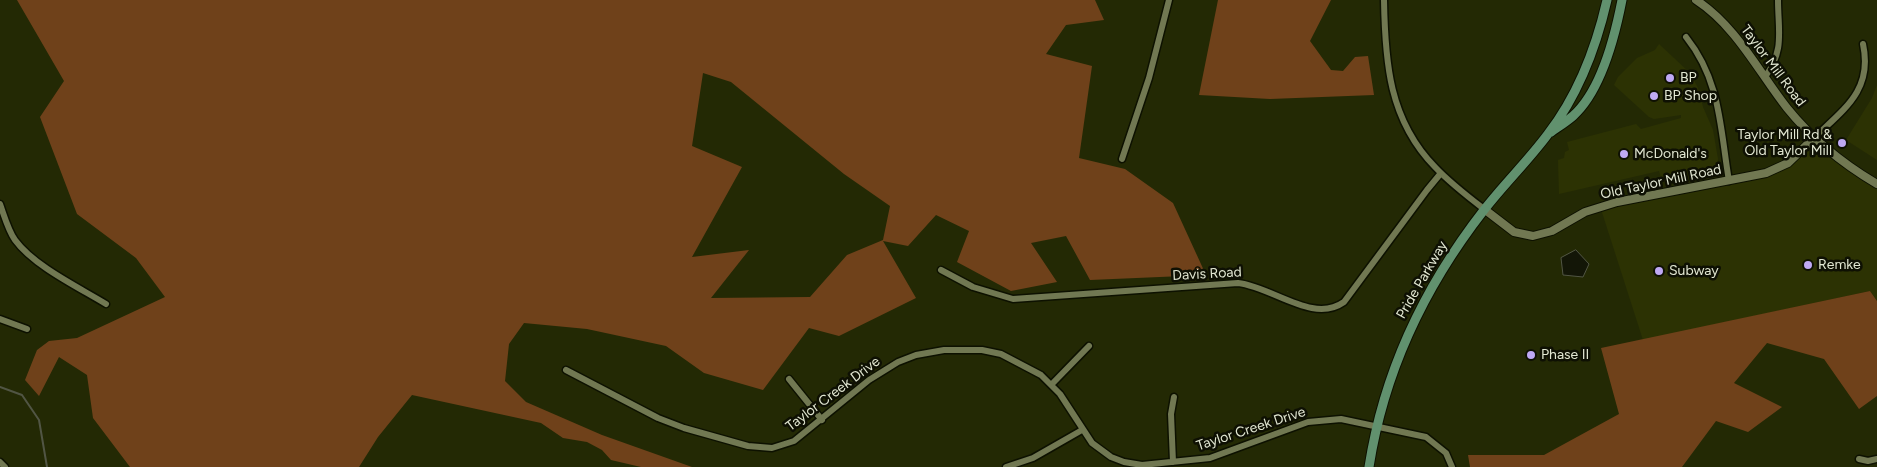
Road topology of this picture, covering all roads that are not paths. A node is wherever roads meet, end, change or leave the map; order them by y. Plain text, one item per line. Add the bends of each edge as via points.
1 (1169, 0) edge
2 (1384, 0) edge
3 (1607, 0) edge
4 (1622, 0) edge
5 (1696, 0) edge
6 (1778, 0) edge
7 (1686, 37) dead end
8 (1863, 44) dead end
9 (1765, 77) junction
10 (1548, 133) junction
11 (1814, 136) junction
12 (1122, 159) dead end
13 (1441, 174) junction
14 (1729, 180) junction
15 (1877, 184) edge
16 (0, 204) edge
17 (1484, 209) junction
18 (941, 270) dead end
19 (106, 304) dead end
20 (0, 319) edge
21 (27, 328) dead end
22 (1089, 346) dead end
23 (566, 370) dead end
24 (788, 379) dead end
25 (1052, 384) junction
26 (1174, 397) dead end
27 (822, 420) junction
28 (1376, 427) junction
29 (1082, 430) junction
30 (1859, 459) dead end
31 (1877, 459) edge
32 (0, 462) edge
33 (1173, 462) junction
34 (5, 467) edge
35 (1006, 467) edge
36 (1369, 467) edge
37 (1452, 467) edge

1 - 12 street via 1149,78
2 - 13 street via 1387,63 1395,103 1412,140
3 - 10 main road, Pride Parkway via 1600,32 1588,63
4 - 10 main road, Pride Parkway via 1608,55 1589,94 1574,116
5 - 9 street, Taylor Mill Road via 1734,33
6 - 9 street via 1779,52
7 - 14 street via 1707,67 1715,90
8 - 11 street via 1866,66 1854,98
9 - 11 street, Taylor Mill Road
10 - 17 main road, Pride Parkway
11 - 14 street, Old Taylor Mill Road via 1798,155 1777,169
11 - 15 street, Taylor Mill Road via 1837,157
13 - 17 street
13 - 18 street, Davis Road via 1344,302 1336,308 1319,310 1253,285 1238,283 1013,299 973,287
14 - 17 street, Old Taylor Mill Road via 1600,206 1552,231 1534,236 1514,232
16 - 19 street via 14,239 21,246 57,275
17 - 28 main road, Pride Parkway via 1445,264 1420,308 1389,379
20 - 21 street
22 - 25 street
23 - 27 street, Taylor Creek Drive via 658,418 748,446 764,448 794,441
24 - 27 street
25 - 27 street, Taylor Creek Drive via 1022,364 991,352 944,350 889,366
25 - 29 street, Taylor Creek Drive
26 - 33 street via 1171,414
28 - 33 street, Taylor Creek Drive via 1341,419 1316,420 1226,454
28 - 36 main road, Pride Parkway
28 - 37 street via 1426,437 1446,454
29 - 33 street, Taylor Creek Drive via 1099,449 1124,462 1142,465
29 - 35 street via 1033,458
30 - 31 street
32 - 34 street

